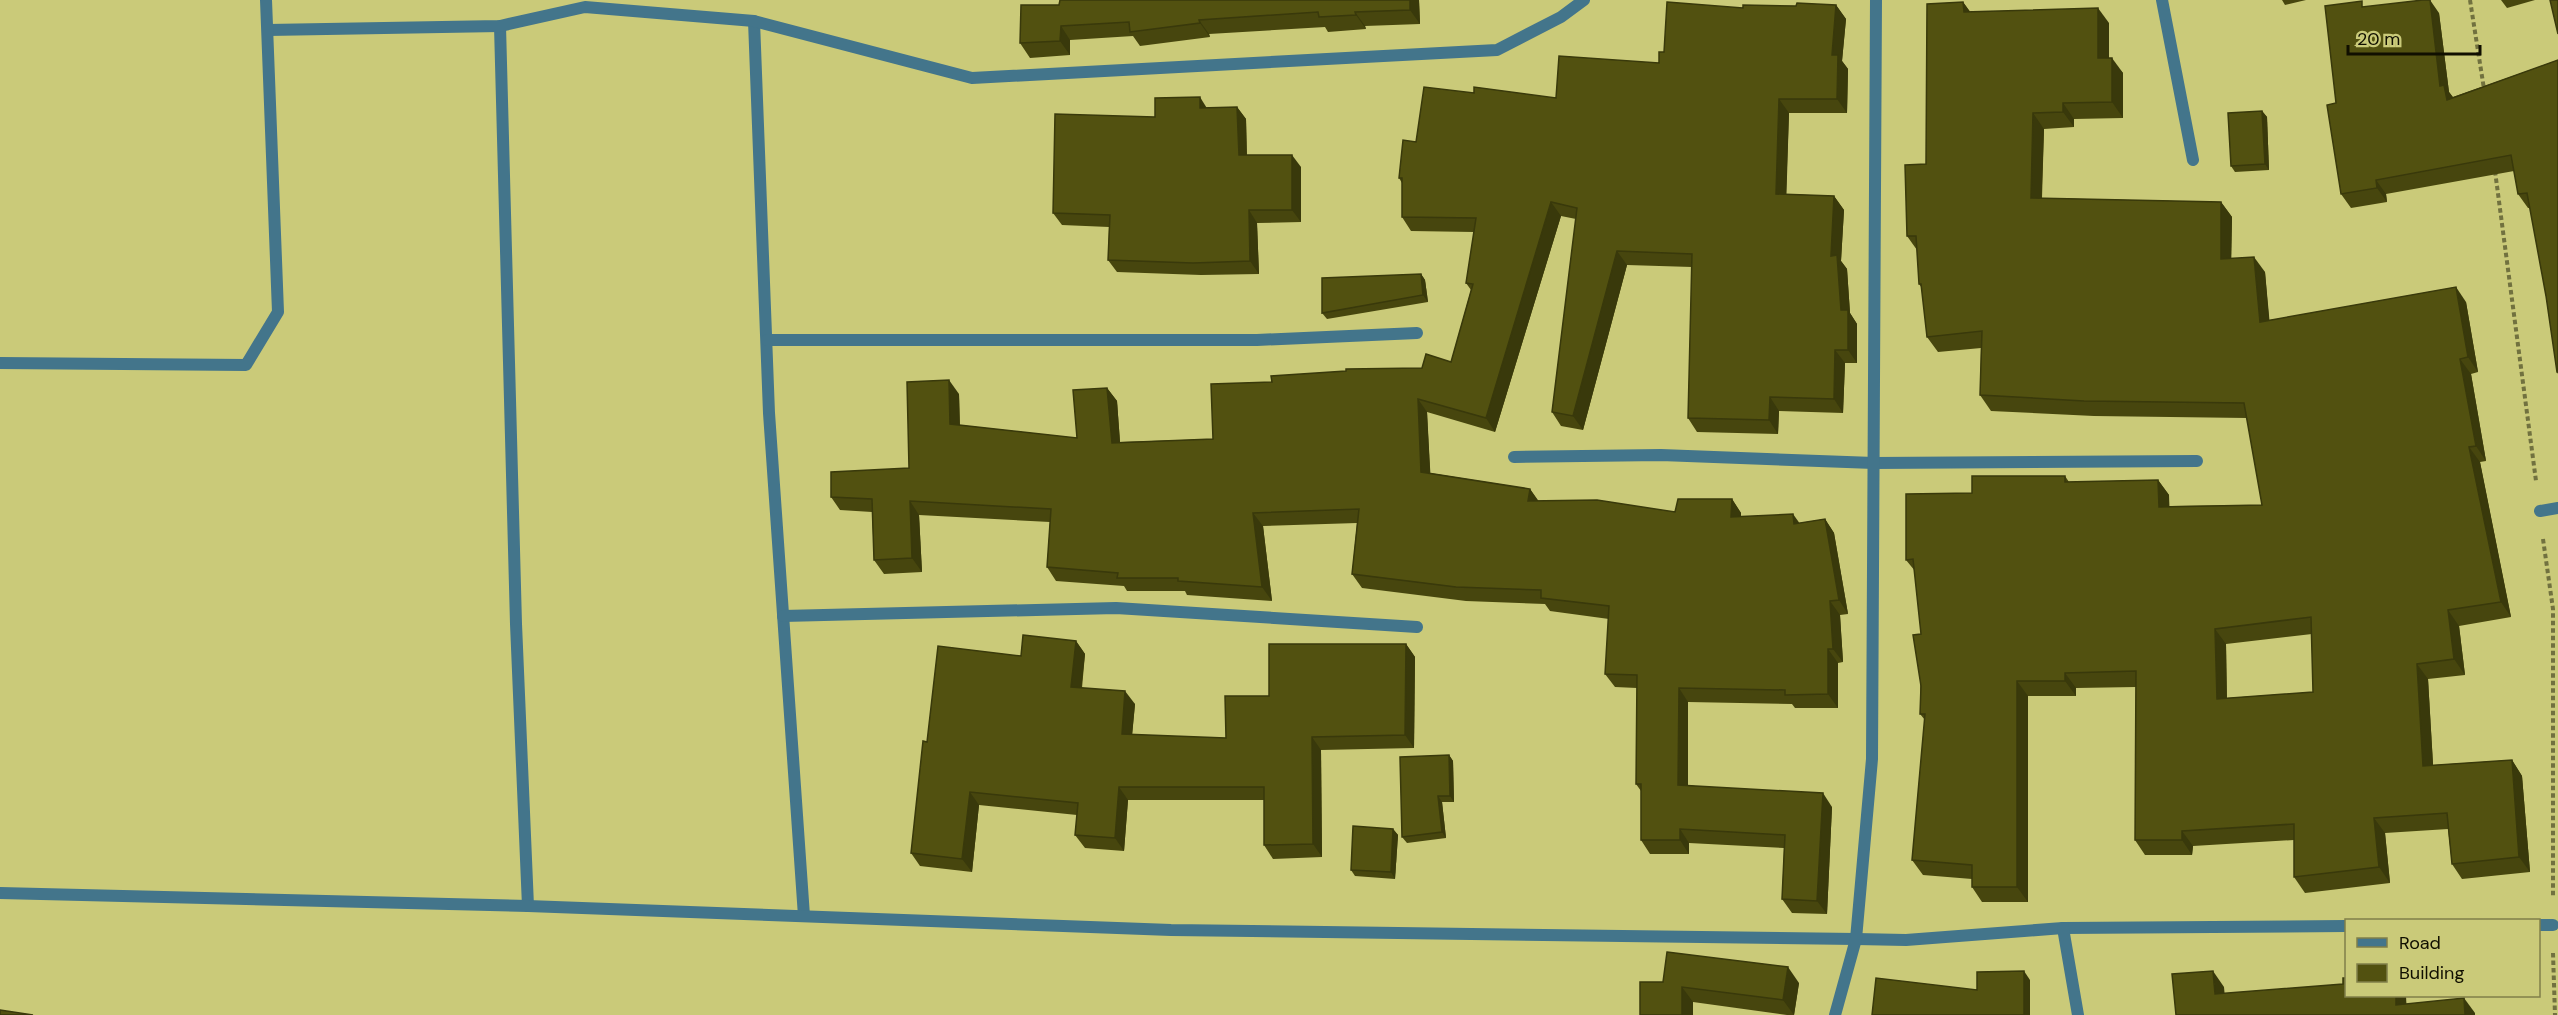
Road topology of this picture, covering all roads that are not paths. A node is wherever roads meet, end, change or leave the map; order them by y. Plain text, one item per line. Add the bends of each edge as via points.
1 (266, 0) edge
2 (1584, 0) edge
3 (1876, 0) edge
4 (2162, 0) edge
5 (754, 21) junction
6 (501, 26) junction
7 (268, 30) junction
8 (2193, 160) dead end
9 (1417, 333) dead end
10 (767, 340) junction
11 (0, 363) edge
12 (1514, 457) dead end
13 (2197, 461) dead end
14 (1874, 463) junction
15 (2558, 508) edge
16 (2540, 511) dead end
17 (783, 616) junction
18 (1417, 627) dead end
19 (0, 893) edge
20 (528, 906) junction
21 (804, 916) junction
22 (2540, 925) edge
23 (2553, 925) dead end
24 (2345, 926) edge
25 (2063, 928) junction
26 (1856, 939) junction
27 (1835, 1015) edge
28 (2078, 1015) edge

1 - 7 street
2 - 5 street via 1561,17 1497,50 972,78
3 - 14 street
4 - 8 street
5 - 6 street via 585,7
5 - 10 street
6 - 7 street
6 - 20 street via 516,624
7 - 11 street via 278,312 246,365
9 - 10 street via 1257,340
10 - 17 street
12 - 14 street via 1661,455
13 - 14 street
14 - 26 street via 1872,759
15 - 16 street
17 - 18 street via 1116,608
17 - 21 street
19 - 20 street
20 - 21 street
21 - 26 street via 1171,930
22 - 23 street
24 - 25 street
25 - 26 street via 1905,940
25 - 28 street
26 - 27 street

